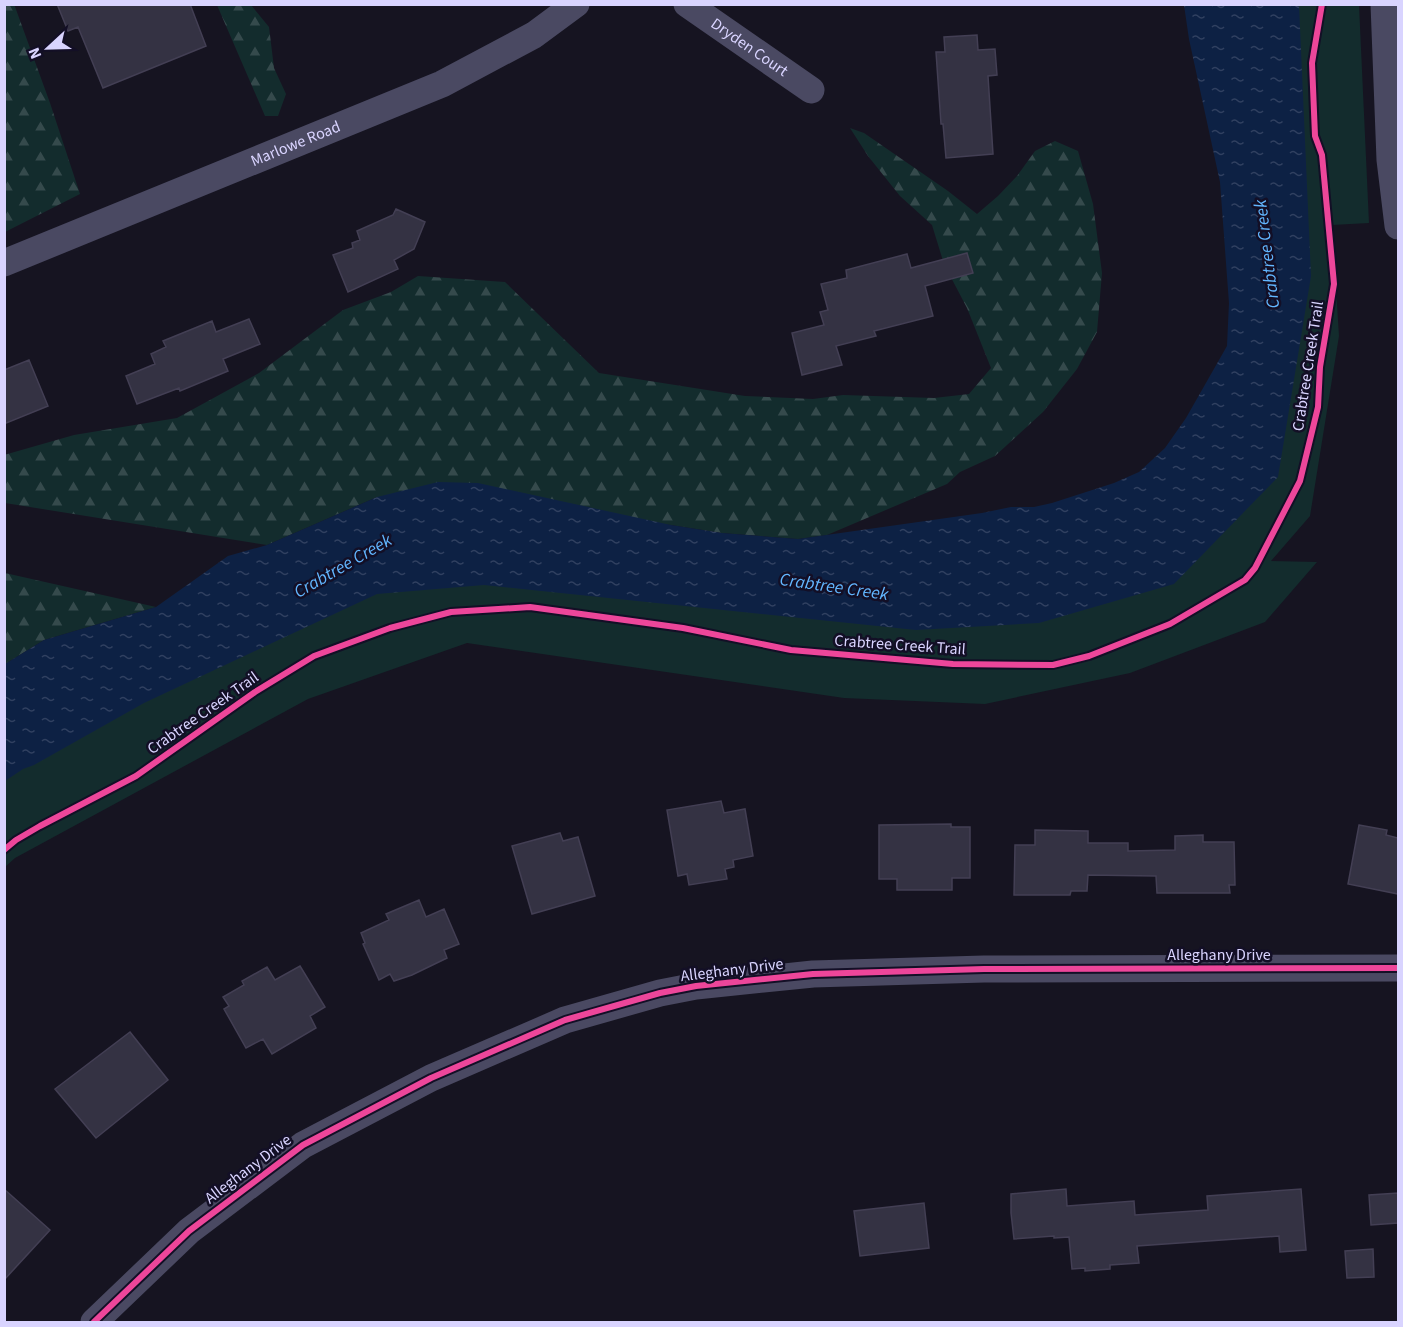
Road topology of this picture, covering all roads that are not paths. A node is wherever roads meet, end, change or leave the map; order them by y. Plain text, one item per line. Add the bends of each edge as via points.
1 (576, 4) edge
2 (687, 4) edge
3 (1384, 4) edge
4 (811, 90) dead end
5 (1398, 226) edge
6 (4, 263) edge
7 (1398, 968) edge
8 (94, 1323) edge

1 - 6 street, Marlowe Road via 534,35 442,84
2 - 4 street, Dryden Court
3 - 5 street via 1390,160
7 - 8 street, Alleghany Drive via 984,969 813,974 660,993 566,1020 431,1078 303,1145 189,1231

